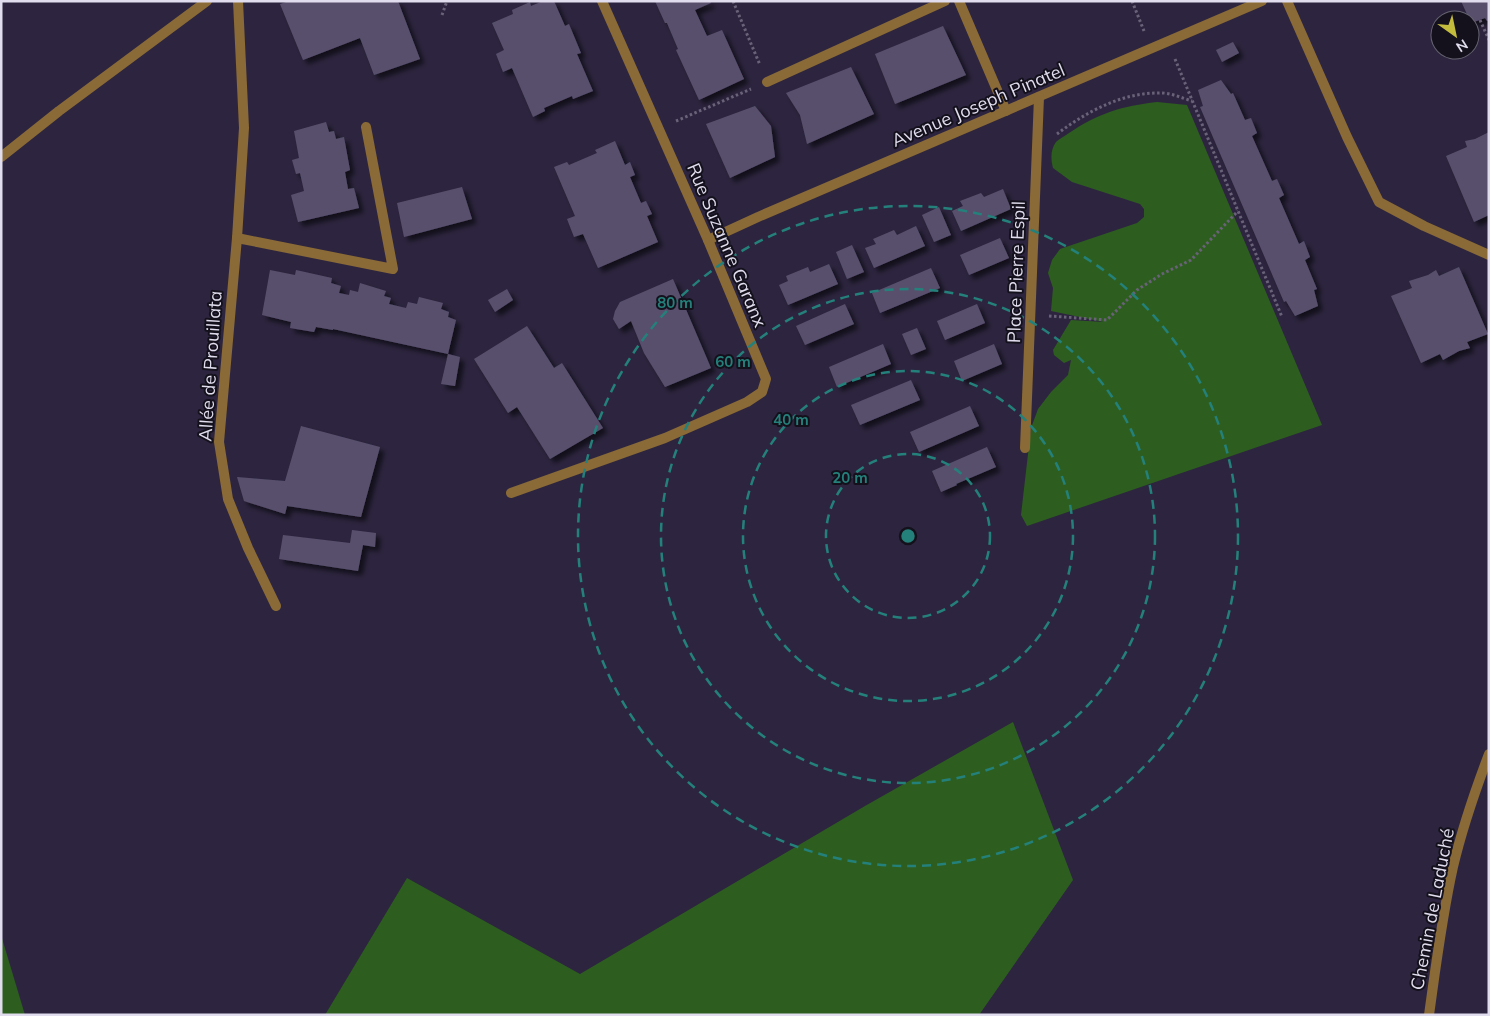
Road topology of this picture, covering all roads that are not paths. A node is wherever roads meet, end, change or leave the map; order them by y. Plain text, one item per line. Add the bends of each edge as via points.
1 (206, 1) edge
2 (238, 1) edge
3 (602, 1) edge
4 (945, 1) edge
5 (958, 1) edge
6 (1262, 1) edge
7 (1287, 1) edge
8 (768, 82) road end
9 (1039, 97) junction
10 (1006, 111) junction
11 (366, 127) dead end
12 (1, 157) edge
13 (237, 238) junction
14 (708, 240) junction
15 (1489, 255) edge
16 (1025, 448) dead end
17 (511, 494) dead end
18 (276, 606) dead end
19 (1489, 754) edge
20 (1429, 1015) edge

1 - 12 street
2 - 13 street, Allée de Prouillata via 244,128
3 - 14 street, Rue Suzanne Garanx
4 - 8 street
5 - 10 street
6 - 9 street, Avenue Joseph Pinatel
7 - 15 street via 1379,202
9 - 10 street, Avenue Joseph Pinatel
9 - 16 street, Place Pierre Espil
10 - 14 street, Avenue Joseph Pinatel
11 - 13 street via 392,269
13 - 18 street, Allée de Prouillata via 219,442 228,499
14 - 17 street, Rue Suzanne Garanx via 766,379 762,392 747,402 665,438
19 - 20 street, Chemin de Laduché via 1475,789 1453,867

